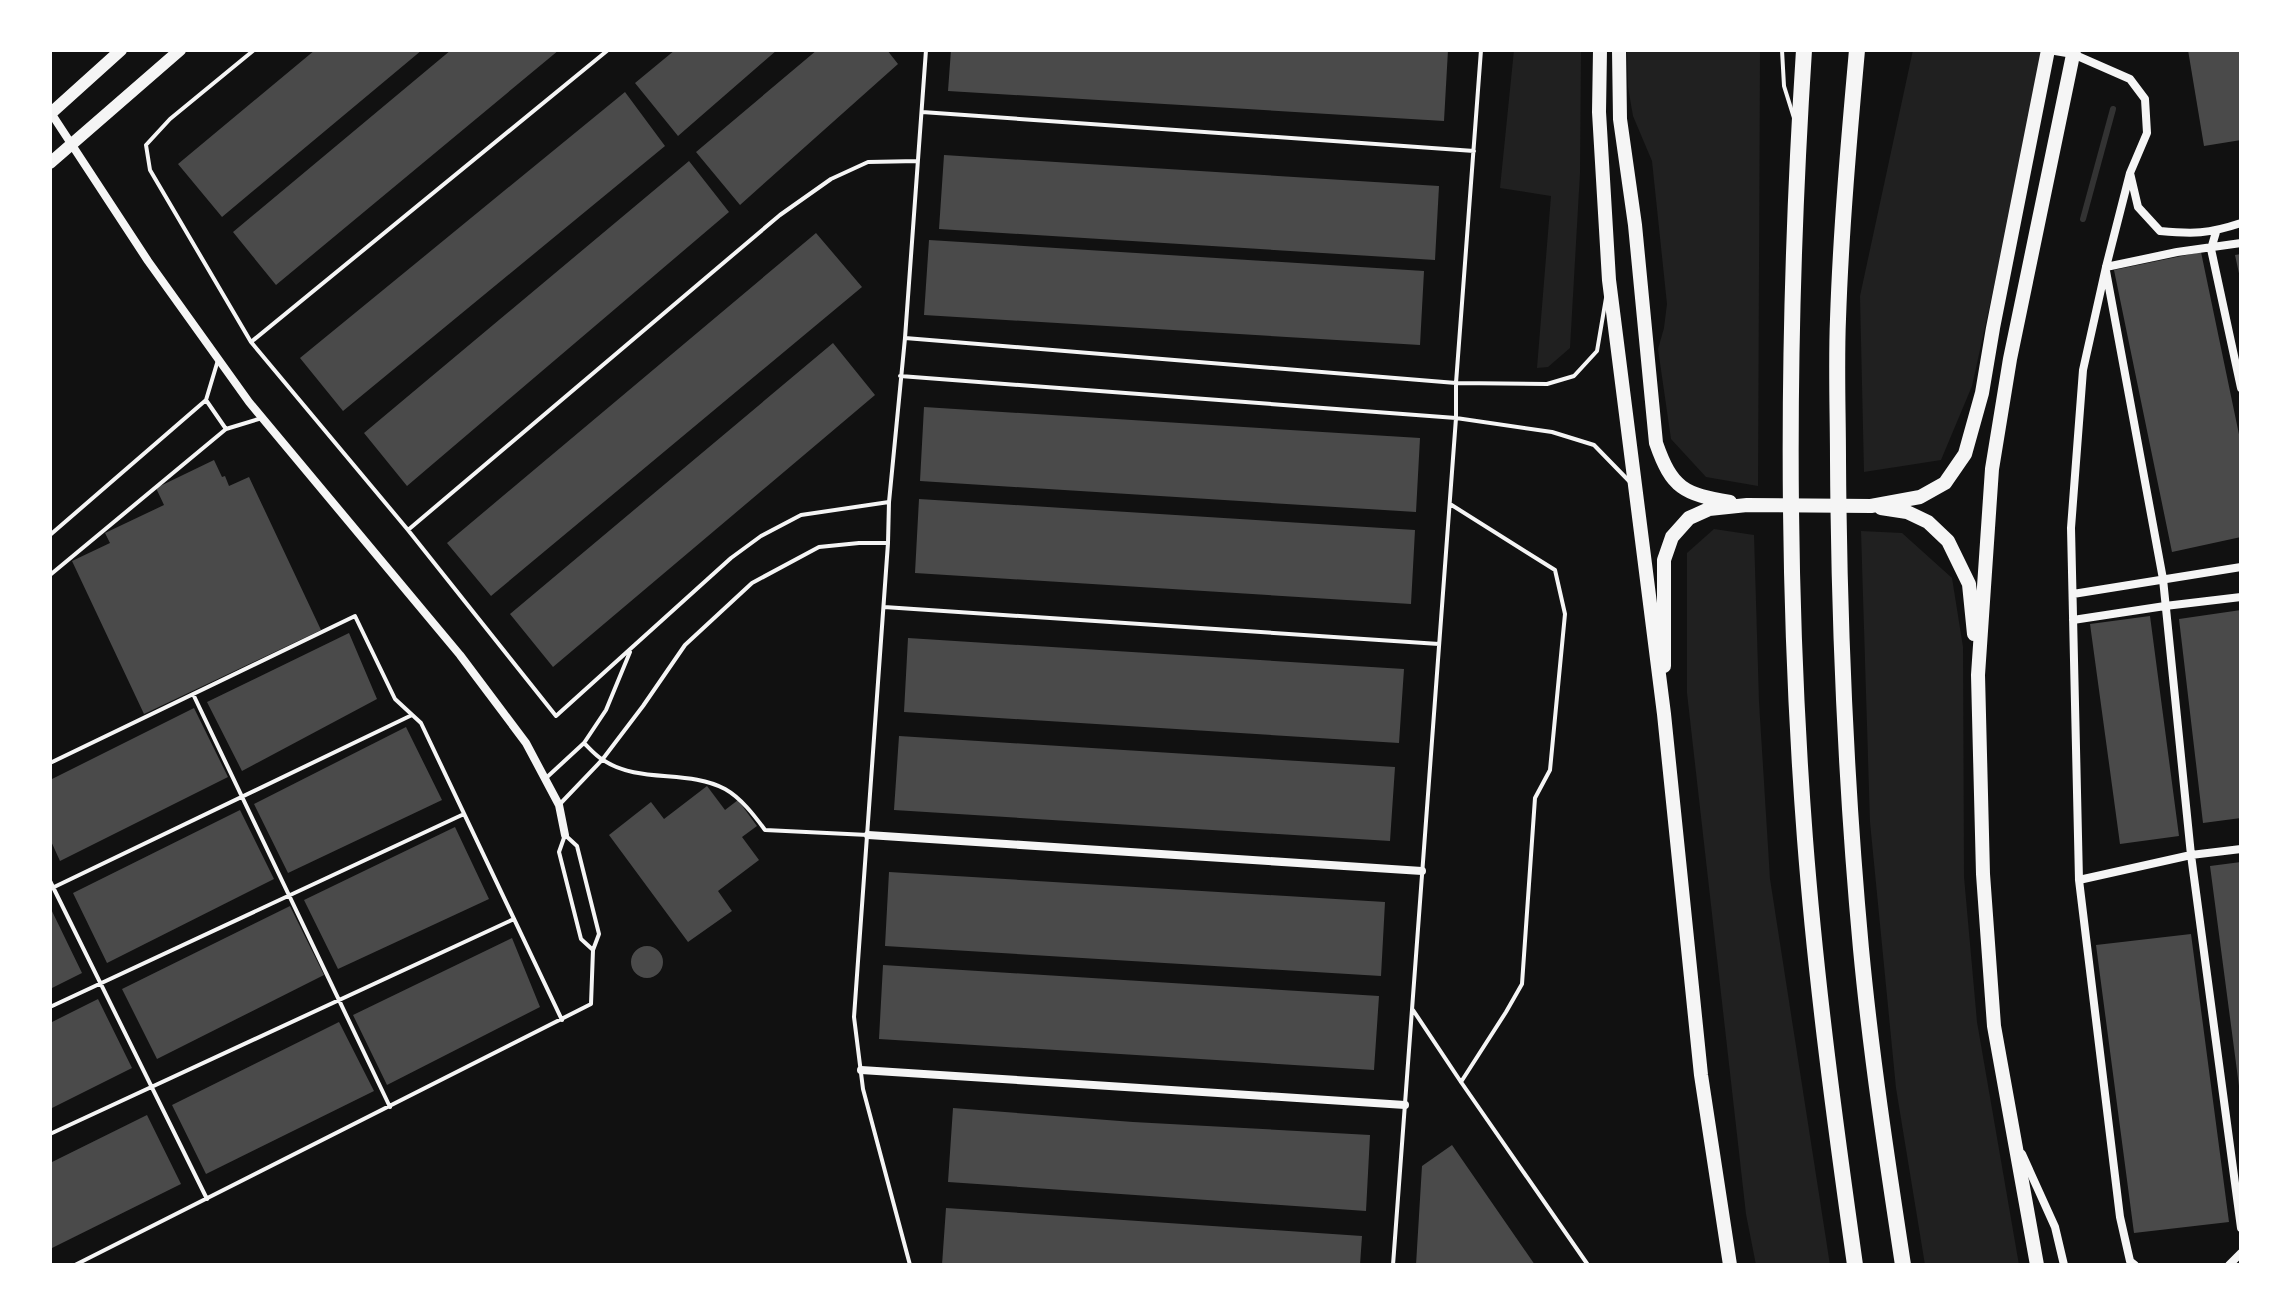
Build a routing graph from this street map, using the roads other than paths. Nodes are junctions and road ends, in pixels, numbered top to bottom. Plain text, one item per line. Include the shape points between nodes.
1 (121, 50) edge
2 (180, 50) edge
3 (254, 50) edge
4 (608, 50) edge
5 (926, 50) edge
6 (1481, 50) edge
7 (1600, 50) edge
8 (1619, 50) edge
9 (1782, 50) edge
10 (1804, 50) edge
11 (1857, 50) edge
12 (2048, 50) edge
13 (2074, 52) edge
14 (922, 112) junction
15 (50, 113) edge
16 (1798, 135) junction
17 (72, 144) junction
18 (1474, 151) junction
19 (918, 161) junction
20 (50, 163) edge
21 (2130, 173) junction
22 (2241, 223) edge
23 (2216, 232) junction
24 (2241, 243) edge
25 (2211, 249) junction
26 (2106, 267) junction
27 (1609, 280) junction
28 (905, 338) junction
29 (251, 342) junction
30 (218, 359) junction
31 (900, 376) junction
32 (1456, 383) junction
33 (2241, 388) edge
34 (206, 400) junction
35 (262, 418) junction
36 (1456, 418) junction
37 (226, 429) junction
38 (1634, 487) junction
39 (889, 502) junction
40 (1450, 504) junction
41 (1747, 505) junction
42 (1871, 506) junction
43 (408, 530) junction
44 (50, 535) edge
45 (888, 543) junction
46 (2241, 567) edge
47 (50, 575) edge
48 (2163, 579) junction
49 (2073, 594) junction
50 (2241, 597) edge
51 (2165, 606) junction
52 (884, 607) junction
53 (2073, 620) junction
54 (1439, 644) junction
55 (631, 650) junction
56 (1978, 675) junction
57 (193, 694) junction
58 (1664, 714) junction
59 (412, 715) junction
60 (584, 743) junction
61 (602, 760) junction
62 (50, 763) edge
63 (545, 779) junction
64 (242, 797) junction
65 (559, 805) junction
66 (464, 814) junction
67 (565, 835) junction
68 (868, 835) junction
69 (2241, 849) edge
70 (2191, 855) junction
71 (1422, 871) junction
72 (2079, 880) junction
73 (50, 881) edge
74 (52, 888) edge
75 (289, 896) junction
76 (514, 919) junction
77 (593, 950) junction
78 (101, 983) junction
79 (339, 1000) junction
80 (50, 1007) edge
81 (1412, 1008) junction
82 (562, 1020) junction
83 (861, 1070) junction
84 (1461, 1082) junction
85 (152, 1087) junction
86 (1405, 1105) junction
87 (390, 1107) junction
88 (50, 1134) edge
89 (2015, 1139) junction
90 (207, 1199) junction
91 (2241, 1228) edge
92 (2241, 1253) edge
93 (75, 1265) edge
94 (910, 1265) edge
95 (1393, 1265) edge
96 (1588, 1265) edge
97 (1730, 1265) edge
98 (1855, 1265) edge
99 (1903, 1265) edge
100 (2037, 1265) edge
101 (2064, 1265) edge
102 (2135, 1265) edge
103 (2229, 1265) edge

1 - 15 main road
2 - 17 main road
3 - 29 lane via 146,145 150,170
4 - 29 lane
5 - 14 lane
6 - 18 lane
7 - 27 main road
8 - 41 main road via 1620,119 1656,443 1663,464 1685,491
9 - 16 lane via 1784,86
10 - 16 highway
11 - 99 highway via 1837,323 1839,559 1861,949
12 - 13 street
12 - 42 main road via 1982,393 1965,454 1945,483 1920,497
13 - 21 street via 2130,79 2145,99 2147,133
13 - 56 main road via 1994,453
14 - 18 lane
14 - 19 lane
15 - 17 street
16 - 98 highway via 1791,556 1800,759 1827,1062
17 - 20 main road
17 - 30 street
18 - 32 lane
19 - 28 lane
19 - 43 lane via 868,162 831,179 793,206
21 - 23 street via 2138,207 2160,231
21 - 26 street
22 - 23 street
23 - 25 street
24 - 25 street
25 - 26 street
25 - 33 street
26 - 48 street
26 - 49 street via 2083,370 2071,528
27 - 32 lane via 1597,351 1574,376 1547,384
27 - 38 main road
28 - 31 lane
28 - 32 lane
29 - 43 lane
30 - 34 lane
30 - 35 street
31 - 36 lane
31 - 39 lane
32 - 36 lane
34 - 37 lane
34 - 44 lane
35 - 37 lane
35 - 63 street via 460,655 526,743
36 - 38 lane via 1552,432 1594,445
36 - 40 lane
37 - 47 lane
38 - 58 main road
39 - 45 lane
39 - 55 lane via 801,515 761,536
40 - 54 lane
40 - 84 lane via 1555,570 1565,614 1550,770 1535,798 1522,984
41 - 42 main road
41 - 58 main road via 1709,509 1689,518 1672,537 1664,560
42 - 56 main road via 1907,512 1948,541 1969,584
43 - 55 lane via 556,716
45 - 52 lane
45 - 61 lane via 819,547 752,583 685,645
46 - 48 street
48 - 49 street
48 - 51 street
49 - 53 street
50 - 51 street
51 - 53 street
51 - 70 street
52 - 54 lane
52 - 68 lane
53 - 72 street
54 - 71 lane
55 - 60 lane via 606,710
56 - 89 main road via 1983,874 1994,1026
57 - 59 lane via 355,616 395,699
57 - 62 lane
57 - 64 lane
58 - 97 main road via 1701,1075
59 - 64 lane
59 - 66 lane via 421,723
60 - 61 lane
60 - 63 lane
61 - 65 lane
61 - 68 lane via 639,773 718,786 739,800 765,830
63 - 65 street
64 - 74 lane
64 - 75 lane
65 - 67 street
66 - 75 lane
66 - 76 lane
67 - 77 lane via 559,852 581,939
67 - 77 lane via 577,846 599,934
68 - 71 street
68 - 83 lane via 854,1017
69 - 70 street
70 - 72 street
70 - 91 street
71 - 81 lane
72 - 102 street via 2120,1217
73 - 74 lane
74 - 78 lane
75 - 78 lane
75 - 79 lane
76 - 79 lane
76 - 82 lane
77 - 82 lane via 591,1004
78 - 80 lane
78 - 85 lane
79 - 85 lane
79 - 87 lane
81 - 84 lane
81 - 86 lane
82 - 87 lane
83 - 86 street
83 - 94 lane
84 - 96 lane
85 - 88 lane
85 - 90 lane
86 - 95 lane
87 - 90 lane
89 - 100 main road
89 - 101 street via 2055,1227
90 - 93 lane
92 - 103 street

